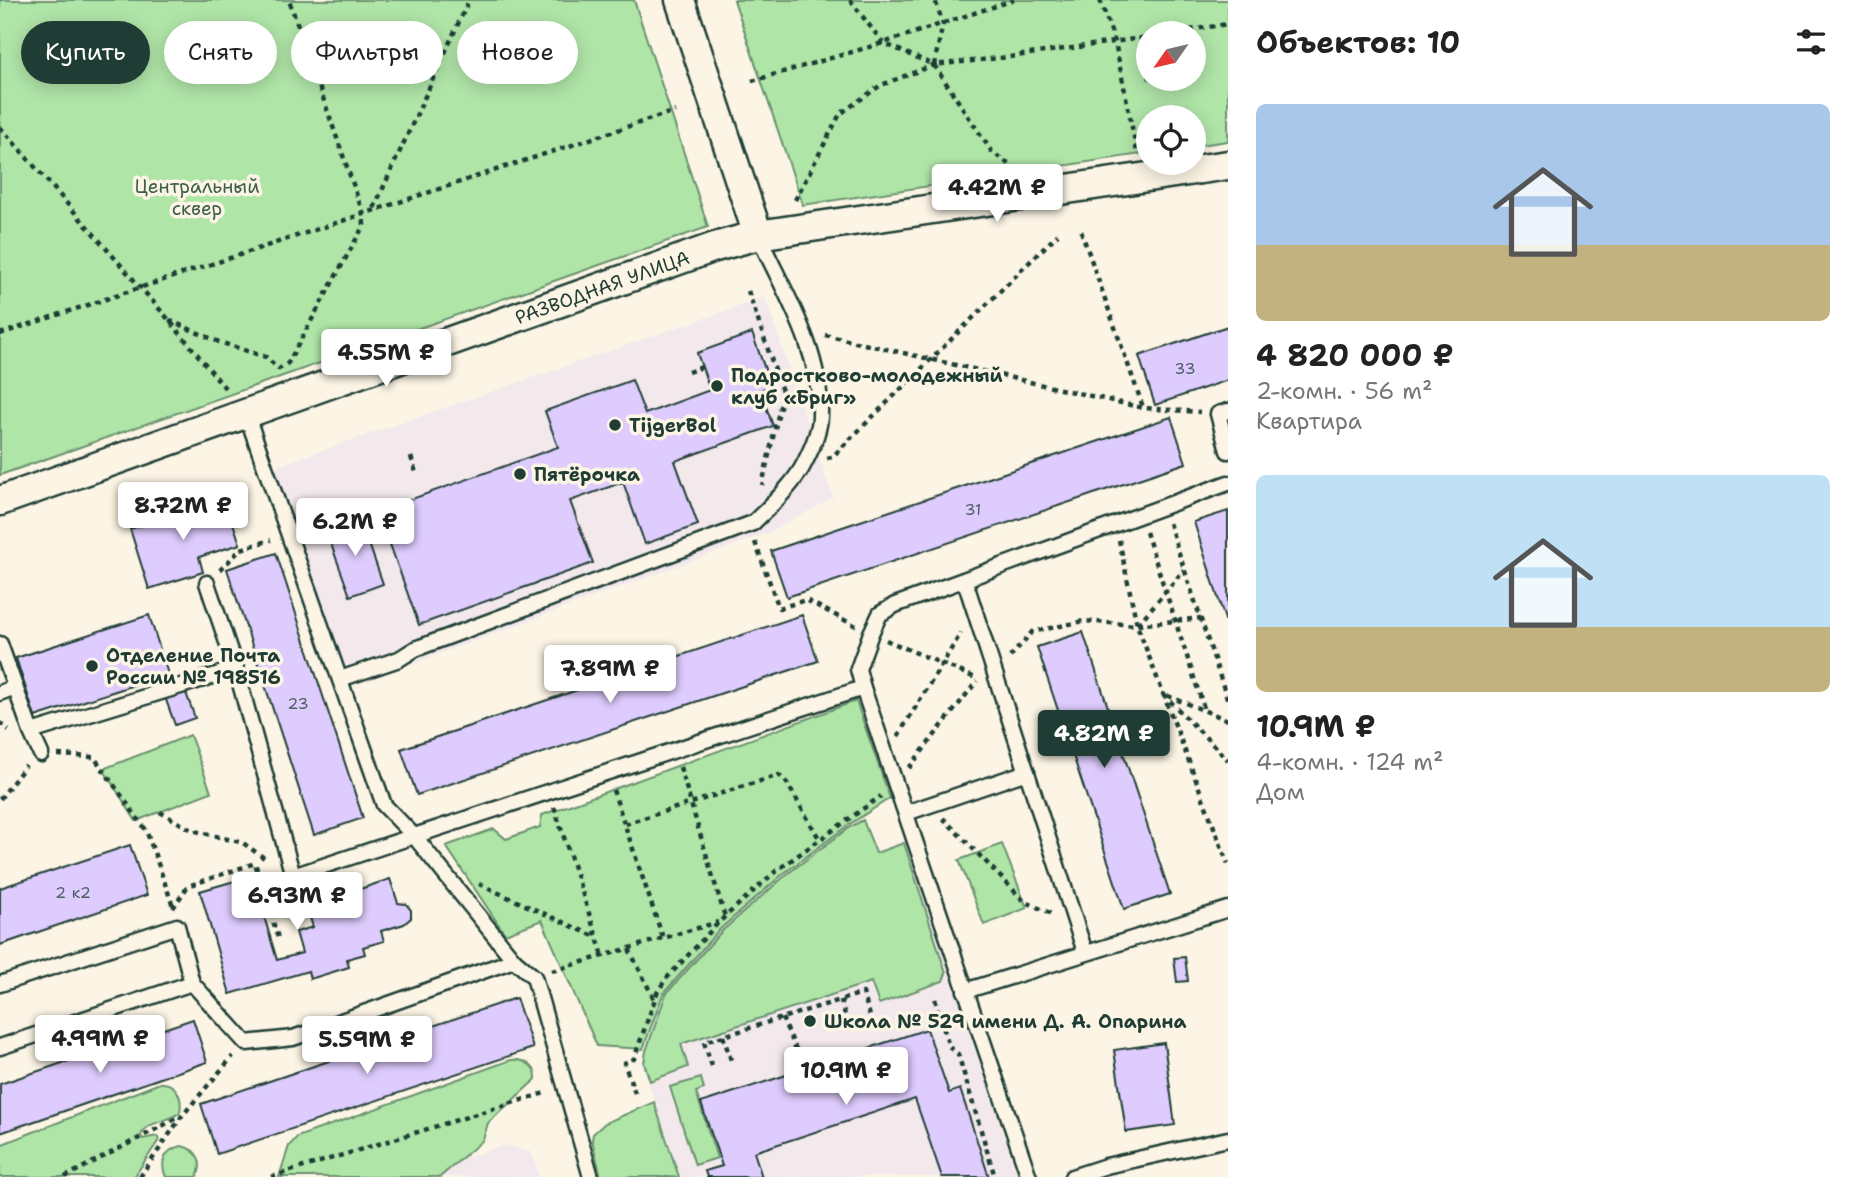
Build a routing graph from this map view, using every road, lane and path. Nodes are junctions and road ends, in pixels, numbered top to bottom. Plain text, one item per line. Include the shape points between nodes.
1 (289, 0) edge
2 (468, 0) edge
3 (680, 0) edge
4 (850, 0) edge
5 (935, 0) edge
6 (1014, 0) edge
7 (1100, 0) edge
8 (943, 24) junction
9 (1228, 24) edge
10 (1206, 27) edge
11 (1136, 39) edge
12 (1115, 42) junction
13 (883, 43) junction
14 (934, 65) junction
15 (752, 81) dead end
16 (675, 111) dead end
17 (0, 127) edge
18 (1136, 145) edge
19 (1228, 165) edge
20 (1021, 172) dead end
21 (795, 200) dead end
22 (373, 209) junction
23 (363, 213) junction
24 (1081, 231) dead end
25 (1058, 234) dead end
26 (758, 235) junction
27 (141, 288) junction
28 (170, 320) junction
29 (804, 330) junction
30 (0, 334) edge
31 (932, 359) junction
32 (702, 367) dead end
33 (688, 372) dead end
34 (225, 388) dead end
35 (1143, 408) junction
36 (1223, 412) edge
37 (246, 413) junction
38 (1228, 451) edge
39 (411, 457) dead end
40 (805, 463) junction
41 (417, 476) dead end
42 (1228, 483) edge
43 (0, 501) edge
44 (1164, 506) junction
45 (1140, 515) junction
46 (1115, 524) junction
47 (289, 535) junction
48 (1185, 569) junction
49 (965, 581) junction
50 (207, 583) joint
51 (1166, 592) junction
52 (1201, 618) junction
53 (1175, 621) junction
54 (1137, 625) junction
55 (964, 629) dead end
56 (871, 633) junction
57 (0, 644) edge
58 (942, 664) junction
59 (236, 669) junction
60 (995, 674) junction
61 (340, 679) junction
62 (978, 679) junction
63 (15, 687) junction
64 (863, 688) junction
65 (0, 693) edge
66 (1163, 694) junction
67 (1228, 701) edge
68 (1205, 711) junction
69 (1228, 720) edge
70 (0, 723) edge
71 (31, 732) junction
72 (896, 739) dead end
73 (675, 750) junction
74 (37, 755) junction
75 (1228, 760) edge
76 (1027, 772) junction
77 (607, 773) junction
78 (896, 784) junction
79 (550, 792) junction
80 (0, 799) edge
81 (691, 803) junction
82 (930, 804) junction
83 (906, 813) junction
84 (625, 824) junction
85 (415, 837) junction
86 (820, 840) junction
87 (1228, 864) edge
88 (438, 865) junction
89 (1024, 901) dead end
90 (173, 906) junction
91 (1228, 909) edge
92 (725, 917) junction
93 (719, 922) junction
94 (177, 926) junction
95 (596, 937) junction
96 (278, 938) dead end
97 (663, 939) junction
98 (629, 949) junction
99 (1086, 952) junction
100 (603, 956) junction
101 (514, 960) junction
102 (534, 977) junction
103 (192, 983) junction
104 (0, 984) edge
105 (965, 991) junction
106 (935, 999) dead end
107 (655, 1000) junction
108 (841, 1000) junction
109 (782, 1018) junction
110 (871, 1019) dead end
111 (848, 1026) dead end
112 (723, 1036) junction
113 (246, 1043) junction
114 (0, 1047) edge
115 (731, 1060) dead end
116 (712, 1066) dead end
117 (805, 1069) dead end
118 (566, 1087) junction
119 (635, 1093) dead end
120 (182, 1116) junction
121 (1228, 1139) edge
122 (1107, 1171) edge
123 (65, 1177) edge
124 (140, 1177) edge
125 (271, 1177) edge
126 (591, 1177) edge
127 (995, 1177) edge
128 (1029, 1177) edge
129 (1072, 1177) edge

1 - 23 path
2 - 22 path
3 - 26 street
4 - 13 path
5 - 8 path
6 - 8 path
7 - 12 path
8 - 13 path
8 - 14 path
9 - 10 path
11 - 12 path
12 - 14 path
12 - 18 path
13 - 14 path
13 - 15 path
14 - 20 path via 992,152
14 - 21 path via 881,85 840,114
16 - 22 path
17 - 27 path
19 - 26 street, РАЗВОДНАЯ УЛИЦА
22 - 23 path
23 - 27 path
23 - 28 path via 364,225 288,363 279,369 266,356
24 - 35 path
25 - 31 path
26 - 29 lane
26 - 37 street, РАЗВОДНАЯ УЛИЦА
27 - 28 path
27 - 30 path
28 - 34 path
29 - 31 path
29 - 40 lane via 820,419
31 - 35 path
31 - 40 path via 832,457
32 - 33 path
35 - 36 path
36 - 38 lane
37 - 43 street, РАЗВОДНАЯ УЛИЦА
37 - 47 lane
39 - 41 path
40 - 61 lane via 753,523
42 - 44 lane
44 - 45 lane
44 - 48 path
45 - 46 lane
45 - 51 path
46 - 49 lane
46 - 54 path
47 - 50 path via 241,549
47 - 61 lane
48 - 51 path
48 - 52 path
49 - 56 lane via 895,605 880,614
49 - 60 lane
50 - 59 lane
51 - 53 path
51 - 54 path
52 - 53 path
52 - 67 path
53 - 54 path
53 - 68 path
54 - 60 path via 1084,621 1032,632
54 - 66 path
55 - 58 path
56 - 58 path
56 - 64 lane via 858,668
57 - 63 lane
58 - 62 path
58 - 72 path
59 - 71 lane
59 - 85 lane via 293,876
60 - 62 path
60 - 76 lane
61 - 85 lane via 384,805
62 - 78 path
63 - 65 lane
63 - 71 lane
64 - 73 lane
64 - 78 lane
66 - 68 path
66 - 75 path
66 - 87 path
68 - 69 path
70 - 74 path
71 - 74 lane
73 - 77 lane
73 - 81 path
74 - 80 path
74 - 90 path via 94,757 146,830
76 - 82 lane
76 - 99 lane
77 - 79 lane
77 - 84 path
78 - 83 lane
78 - 86 path
79 - 85 lane
79 - 95 path
81 - 84 path
81 - 86 path via 779,775
81 - 92 path
82 - 83 lane
82 - 89 path
83 - 105 lane
84 - 97 path
85 - 88 lane
86 - 92 path via 776,871
88 - 95 path
88 - 101 lane
90 - 94 path
90 - 96 path via 188,886 255,863
91 - 99 lane
92 - 93 path
93 - 97 path
93 - 107 path via 664,980
94 - 103 lane
94 - 104 lane
95 - 100 path
97 - 98 path
98 - 100 path
98 - 107 path
99 - 105 lane
100 - 102 path
101 - 102 lane
101 - 113 lane via 293,1038
102 - 118 lane
103 - 113 lane
103 - 114 lane
105 - 128 lane
106 - 127 path via 949,1047 958,1054
107 - 119 path via 634,1059 624,1063
108 - 109 path
108 - 110 path via 863,993
108 - 111 path
109 - 112 path
109 - 117 path
112 - 115 path
112 - 116 path via 704,1042
113 - 120 path
118 - 125 path
118 - 126 lane
120 - 123 path
120 - 124 path
121 - 122 lane
122 - 129 lane

